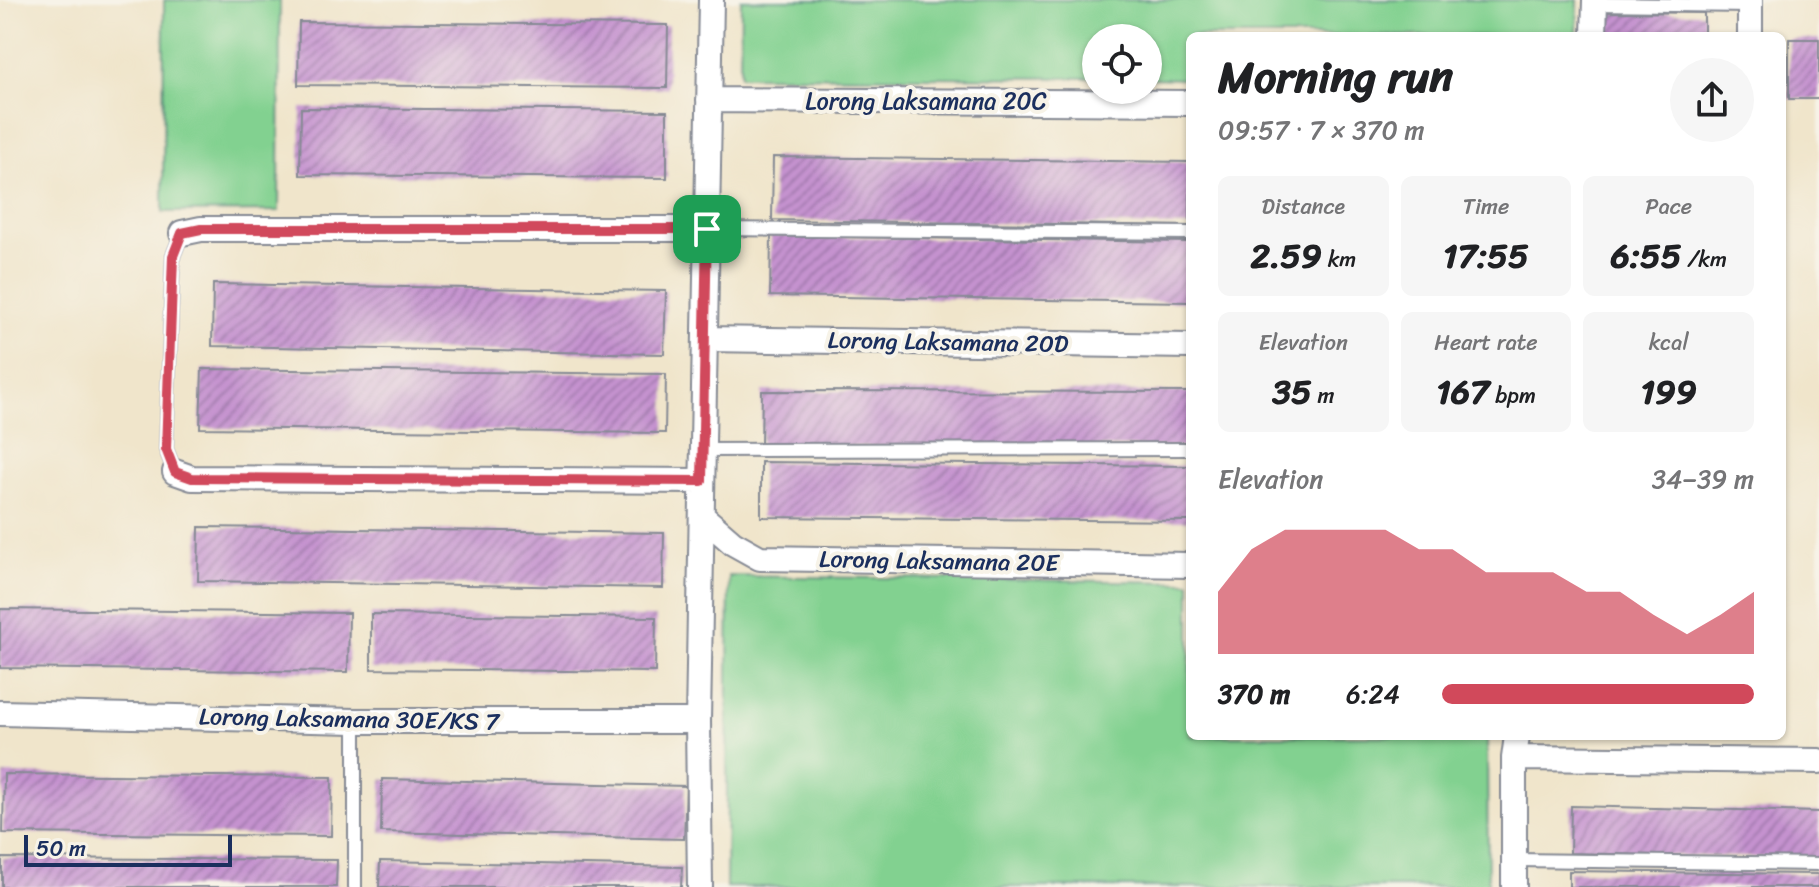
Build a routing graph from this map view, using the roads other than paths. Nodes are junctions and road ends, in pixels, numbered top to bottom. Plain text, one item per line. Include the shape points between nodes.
1 (711, 0) edge
2 (1595, 2) edge
3 (1750, 3) edge
4 (1594, 32) edge
5 (1750, 32) edge
6 (709, 100) junction
7 (1186, 103) edge
8 (707, 229) junction
9 (182, 233) joint
10 (1186, 233) edge
11 (705, 339) junction
12 (1186, 346) edge
13 (1186, 449) edge
14 (703, 450) junction
15 (175, 472) joint
16 (702, 481) junction
17 (702, 516) junction
18 (1186, 565) edge
19 (0, 713) edge
20 (355, 721) junction
21 (698, 721) junction
22 (1516, 747) edge
23 (1819, 761) edge
24 (1514, 860) junction
25 (1819, 864) edge
26 (355, 887) edge
27 (700, 887) edge
28 (1514, 887) edge

1 - 6 street
2 - 3 lane
2 - 4 street
3 - 5 street
6 - 7 street, Lorong Laksamana 20C
6 - 8 street
8 - 9 street
8 - 10 lane
8 - 11 street
9 - 15 lane via 173,256 166,449
11 - 12 street, Lorong Laksamana 20D
11 - 14 street
13 - 14 lane
14 - 16 street
15 - 16 street via 192,478
16 - 17 street
17 - 18 street, Lorong Laksamana 20E via 760,558
17 - 21 street
19 - 20 street, Lorong Laksamana 30E/KS 7
20 - 21 street, Lorong Laksamana 30E/KS 7
20 - 26 lane
21 - 27 street
22 - 23 street
22 - 24 street
24 - 25 lane
24 - 28 street

